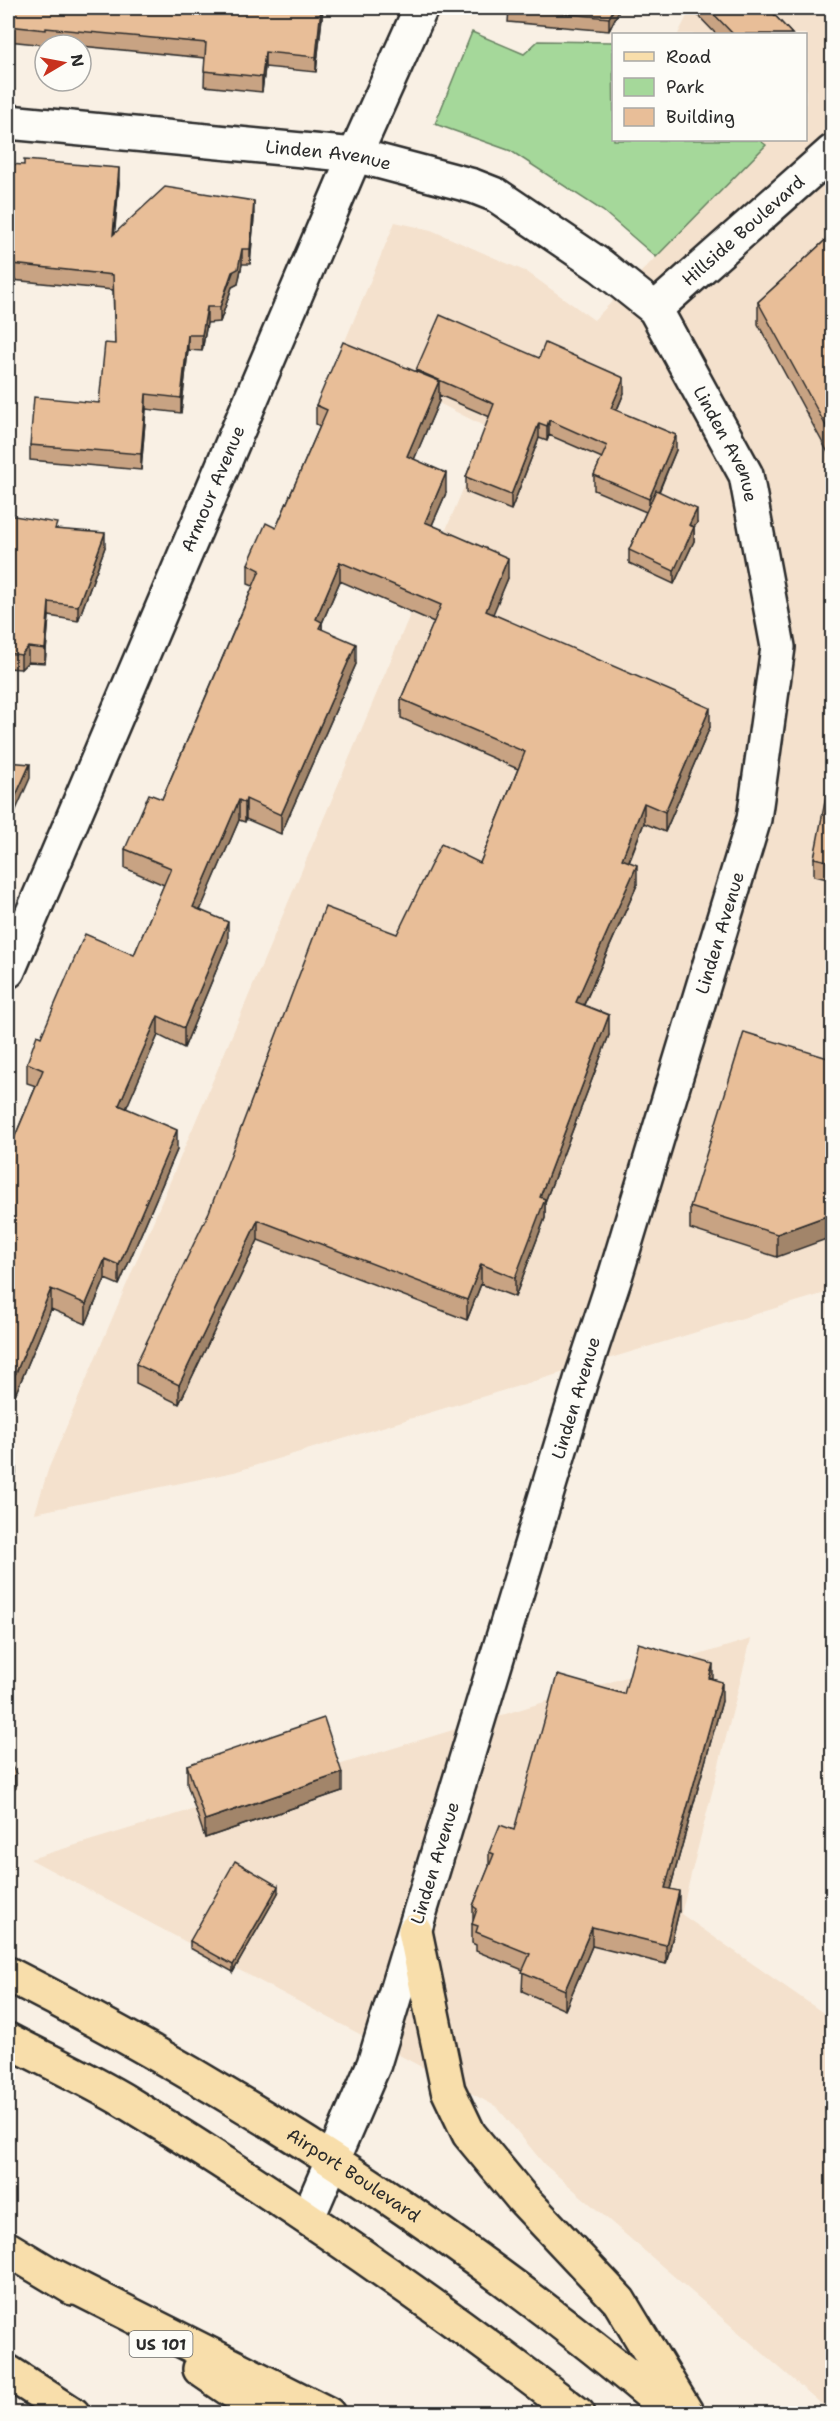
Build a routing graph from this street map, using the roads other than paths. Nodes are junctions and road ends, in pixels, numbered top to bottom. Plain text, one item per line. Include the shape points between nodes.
1 (421, 8) edge
2 (8, 122) edge
3 (832, 152) edge
4 (355, 154) junction
5 (655, 309) junction
6 (8, 971) edge
7 (415, 1931) junction
8 (8, 1974) edge
9 (8, 2040) edge
10 (333, 2160) junction
11 (308, 2217) junction
12 (8, 2249) edge
13 (54, 2276) junction
14 (8, 2372) edge
15 (73, 2414) edge
16 (266, 2414) edge
17 (328, 2414) edge
18 (578, 2414) edge
19 (674, 2414) edge
20 (687, 2414) edge

1 - 4 main road, Armour Avenue
2 - 4 main road, Linden Avenue
3 - 5 main road, Hillside Boulevard
4 - 5 main road, Linden Avenue via 496,195 601,266
4 - 6 main road, Armour Avenue
5 - 7 main road, Linden Avenue via 746,475 778,647 754,819
7 - 10 main road, Linden Avenue via 374,2064
7 - 20 main road via 448,2090 470,2134 522,2198 619,2301
8 - 10 main road, Airport Boulevard via 103,2023
9 - 11 main road via 127,2102
10 - 11 main road, Linden Avenue
10 - 19 main road, Airport Boulevard via 444,2235
11 - 18 main road
12 - 13 main road, US 101
13 - 16 main road, US 101
13 - 17 main road
14 - 15 main road

